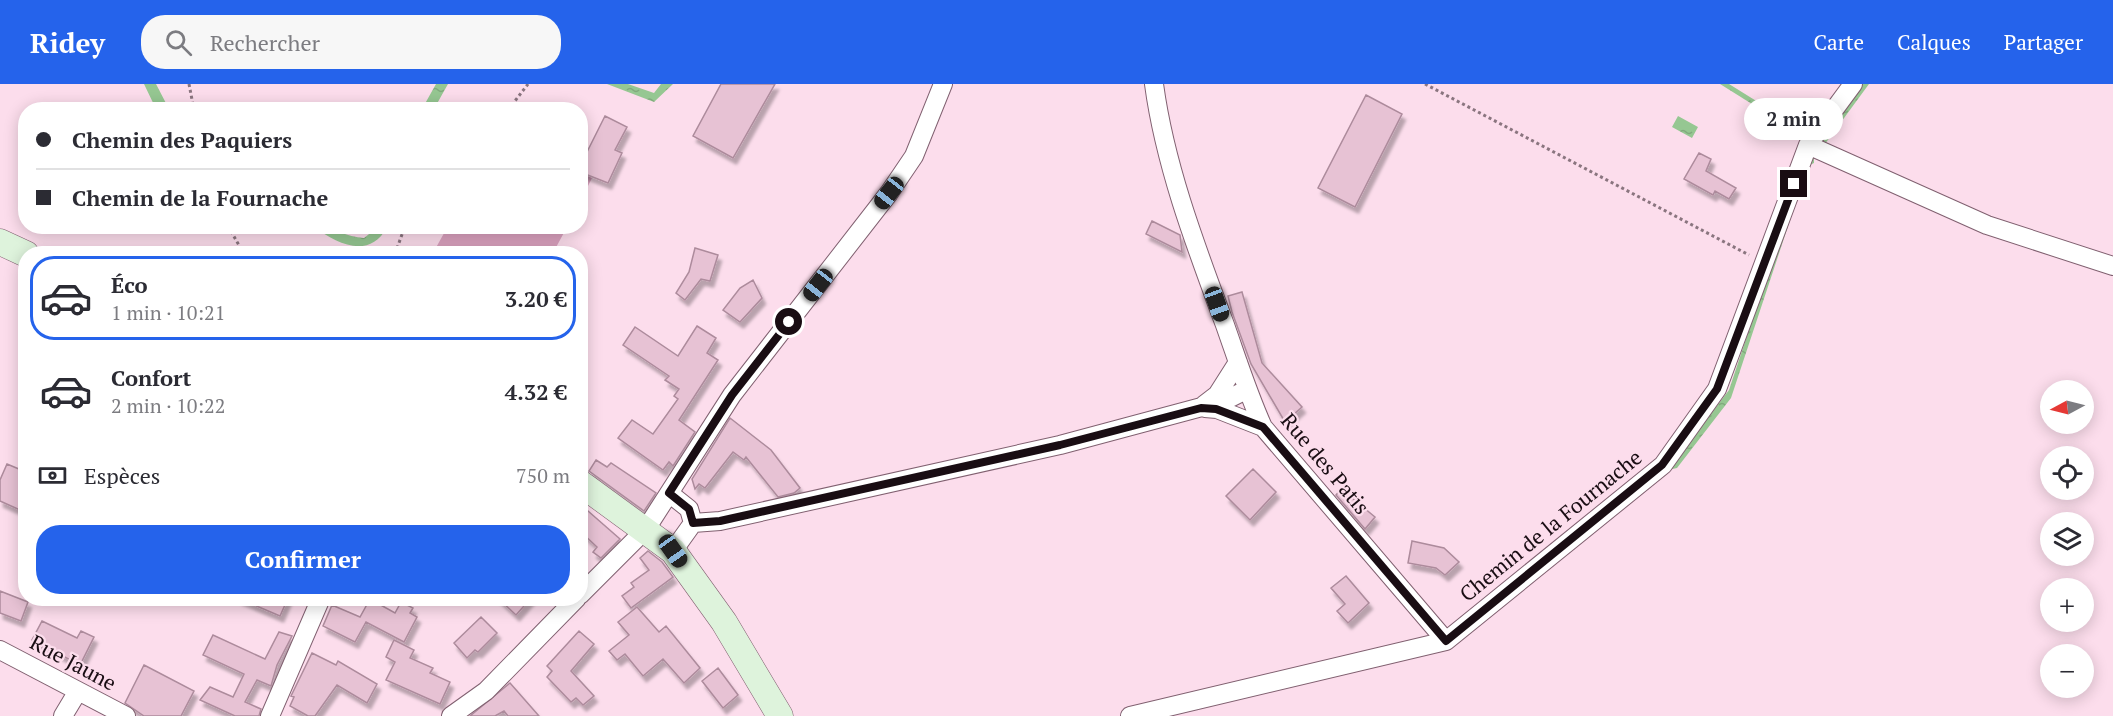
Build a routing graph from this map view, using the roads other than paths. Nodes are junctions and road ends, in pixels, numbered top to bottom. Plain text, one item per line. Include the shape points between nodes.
1 (943, 84) edge
2 (1154, 84) edge
3 (1853, 84) edge
4 (1808, 145) junction
5 (0, 242) edge
6 (18, 250) edge
7 (2113, 266) edge
8 (1238, 362) junction
9 (1246, 390) junction
10 (1201, 408) junction
11 (1263, 427) junction
12 (588, 489) edge
13 (669, 493) junction
14 (693, 523) junction
15 (646, 529) junction
16 (673, 551) junction
17 (588, 587) edge
18 (318, 606) edge
19 (569, 606) edge
20 (1446, 641) junction
21 (0, 650) edge
22 (78, 691) junction
23 (63, 716) edge
24 (126, 716) edge
25 (270, 716) edge
26 (451, 716) edge
27 (780, 716) edge
28 (1130, 716) edge

1 - 13 street via 914,156 732,395
2 - 8 street, Rue des Patis via 1195,245
3 - 4 street, Chemin de la Fournache
4 - 7 street via 1987,225
4 - 20 street, Chemin de la Fournache via 1717,389 1662,465
5 - 6 street
8 - 9 street, Rue des Patis
8 - 10 street via 1217,395
9 - 10 street
9 - 11 street, Rue des Patis
10 - 11 street via 1216,409
10 - 14 street via 1049,448 720,521
11 - 20 street, Rue des Patis
12 - 15 street
13 - 14 street via 689,509
13 - 15 street
14 - 16 street
15 - 16 street
15 - 17 street
16 - 27 street via 724,622
18 - 25 street
19 - 26 street via 486,691
20 - 28 street, Chemin de la Fournache
21 - 22 street, Rue Jaune
22 - 23 street
22 - 24 street, Rue Jaune

